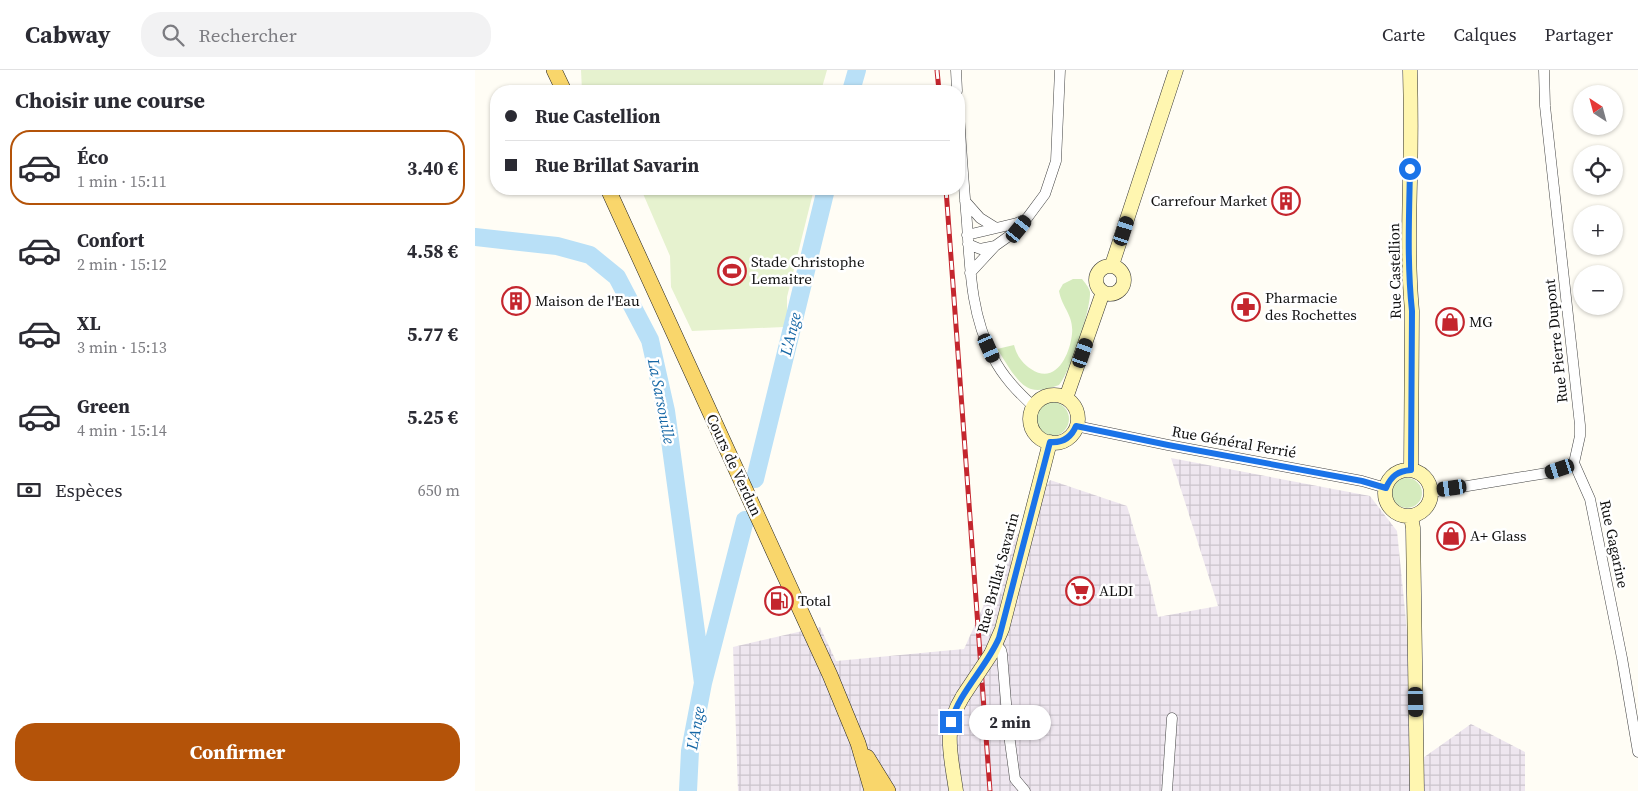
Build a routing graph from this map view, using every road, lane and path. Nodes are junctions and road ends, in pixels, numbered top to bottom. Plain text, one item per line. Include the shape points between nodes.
1 (554, 70) edge
2 (956, 70) edge
3 (1061, 70) edge
4 (1176, 70) edge
5 (1410, 70) edge
6 (1544, 70) edge
7 (561, 85) edge
8 (957, 85) edge
9 (611, 195) edge
10 (965, 195) edge
11 (965, 201) junction
12 (1029, 218) junction
13 (996, 228) junction
14 (968, 240) junction
15 (995, 246) junction
16 (1113, 265) junction
17 (970, 273) junction
18 (1103, 292) junction
19 (1066, 398) junction
20 (1033, 407) junction
21 (1076, 426) junction
22 (1050, 442) junction
23 (1575, 463) junction
24 (1411, 470) junction
25 (1386, 488) junction
26 (1431, 492) junction
27 (1411, 516) junction
28 (993, 649) junction
29 (1172, 718) dead end
30 (858, 743) junction
31 (1638, 752) edge
32 (1015, 779) junction
33 (872, 791) edge
34 (888, 791) edge
35 (957, 791) edge
36 (1014, 791) edge
37 (1025, 791) edge
38 (1167, 791) edge
39 (1417, 791) edge

1 - 7 main road
2 - 8 street
3 - 12 street via 1056,161 1045,194
4 - 16 main road
5 - 24 main road, Rue Castellion
6 - 23 street, Rue Pierre Dupont via 1545,106 1581,425
9 - 30 main road, Cours de Verdun
10 - 11 street
11 - 13 street via 980,218
11 - 14 street
12 - 13 street
12 - 15 street
13 - 14 street
14 - 15 street via 980,249
14 - 17 street
15 - 17 street
16 - 18 main road via 1101,268 1096,275 1095,283
16 - 18 main road via 1123,274 1123,284 1115,293
17 - 20 street via 978,319 993,358 1013,387
18 - 19 main road
19 - 20 main road via 1046,396
19 - 21 main road via 1076,410
20 - 22 main road via 1031,426 1038,436
21 - 22 main road via 1064,440
21 - 25 street, Rue Général Ferrié
22 - 28 main road, Rue Brillat Savarin via 1002,629
23 - 26 street via 1547,473
23 - 31 street, Rue Gagarine via 1590,499
24 - 25 main road via 1393,476
24 - 26 main road via 1424,477
25 - 27 main road via 1391,508
26 - 27 main road via 1426,507
27 - 39 main road
28 - 32 street via 1001,650 1002,654
28 - 35 main road, Rue Brillat Savarin, bridge via 953,714 949,734
29 - 38 street
30 - 33 main road, Cours de Verdun
30 - 34 main road, Cours de Verdun
32 - 36 street
32 - 37 street

